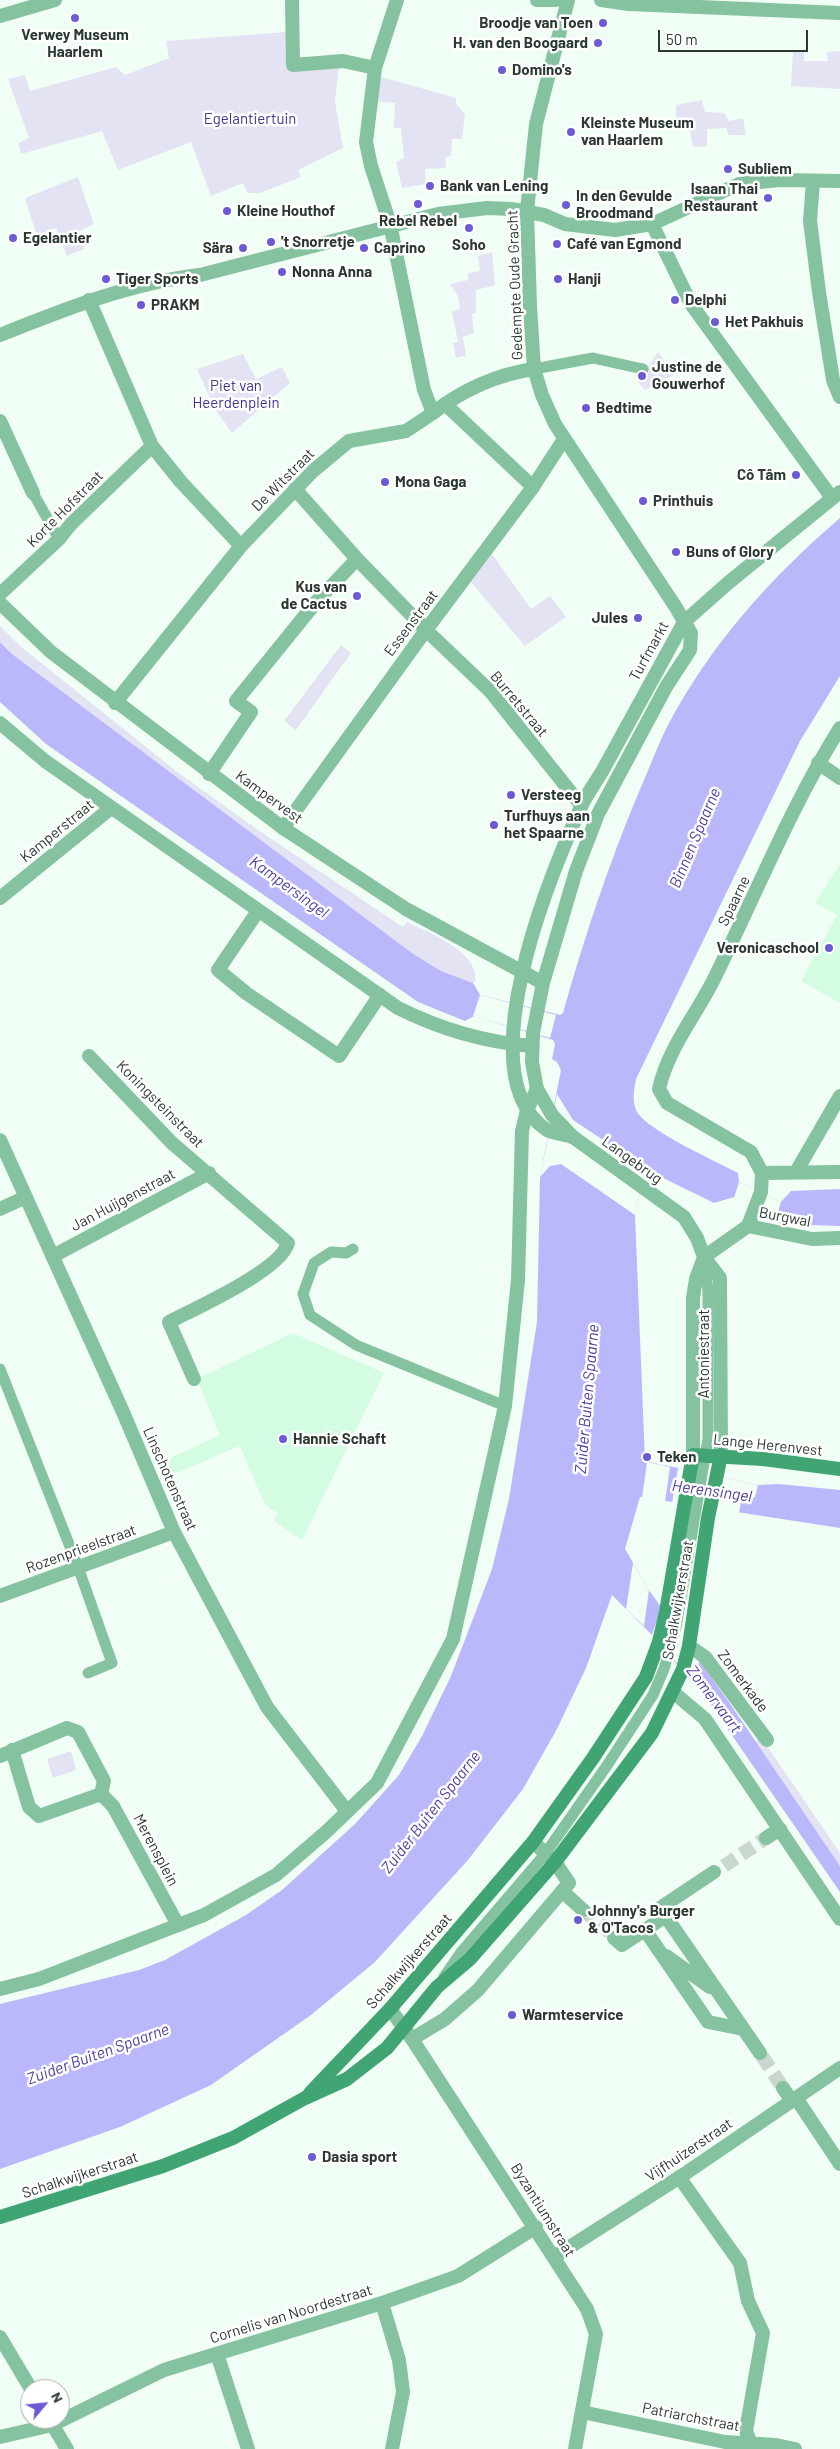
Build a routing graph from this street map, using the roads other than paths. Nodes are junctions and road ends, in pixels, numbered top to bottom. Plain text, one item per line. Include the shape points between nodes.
1 (52, 0) edge
2 (292, 0) edge
3 (397, 0) edge
4 (537, 0) edge
5 (556, 0) edge
6 (568, 0) edge
7 (601, 0) edge
8 (840, 13) edge
9 (0, 16) edge
10 (375, 68) junction
11 (812, 181) junction
12 (840, 181) edge
13 (527, 211) junction
14 (390, 224) junction
15 (652, 224) junction
16 (89, 300) junction
17 (0, 335) edge
18 (534, 368) junction
19 (643, 369) dead end
20 (840, 398) edge
21 (445, 404) junction
22 (433, 413) junction
23 (0, 421) edge
24 (564, 439) junction
25 (152, 446) junction
26 (533, 487) junction
27 (295, 489) junction
28 (33, 493) joint
29 (836, 495) edge
30 (60, 539) junction
31 (241, 546) junction
32 (357, 559) junction
33 (0, 594) edge
34 (0, 603) edge
35 (684, 622) junction
36 (426, 630) junction
37 (115, 703) junction
38 (0, 723) edge
39 (840, 728) edge
40 (818, 763) junction
41 (209, 774) junction
42 (840, 778) edge
43 (581, 805) junction
44 (111, 808) junction
45 (283, 828) junction
46 (0, 898) edge
47 (258, 911) junction
48 (524, 973) junction
49 (544, 983) junction
50 (380, 996) junction
51 (532, 1040) junction
52 (511, 1044) junction
53 (89, 1056) dead end
54 (537, 1089) junction
55 (840, 1096) edge
56 (527, 1110) junction
57 (552, 1115) joint
58 (549, 1131) joint
59 (573, 1137) junction
60 (0, 1140) edge
61 (796, 1172) junction
62 (840, 1172) edge
63 (209, 1173) junction
64 (762, 1173) junction
65 (26, 1197) junction
66 (673, 1208) joint
67 (0, 1209) edge
68 (748, 1226) junction
69 (840, 1238) edge
70 (353, 1250) dead end
71 (53, 1256) junction
72 (704, 1257) junction
73 (0, 1369) edge
74 (194, 1379) dead end
75 (505, 1406) junction
76 (699, 1455) junction
77 (721, 1456) junction
78 (840, 1470) edge
79 (697, 1507) junction
80 (174, 1532) junction
81 (78, 1567) junction
82 (0, 1596) edge
83 (690, 1646) junction
84 (88, 1673) dead end
85 (673, 1692) junction
86 (768, 1740) dead end
87 (6, 1753) edge
88 (101, 1794) junction
89 (346, 1810) junction
90 (780, 1828) junction
91 (766, 1838) tunnel mouth
92 (533, 1842) junction
93 (550, 1858) junction
94 (720, 1868) tunnel mouth
95 (562, 1891) junction
96 (583, 1910) tunnel mouth
97 (666, 1916) junction
98 (840, 1919) edge
99 (178, 1925) junction
100 (645, 1930) junction
101 (614, 1938) tunnel mouth
102 (660, 1952) junction
103 (0, 1989) edge
104 (717, 1992) junction
105 (390, 2009) junction
106 (743, 2029) junction
107 (409, 2033) junction
108 (761, 2055) tunnel mouth
109 (840, 2068) edge
110 (783, 2088) tunnel mouth
111 (305, 2098) junction
112 (794, 2099) junction
113 (840, 2164) edge
114 (679, 2177) junction
115 (0, 2217) edge
116 (536, 2227) junction
117 (554, 2257) junction
118 (382, 2303) junction
119 (0, 2338) edge
120 (217, 2354) junction
121 (25, 2379) edge
122 (582, 2412) junction
123 (70, 2413) edge
124 (27, 2429) edge
125 (55, 2429) edge
126 (0, 2437) edge
127 (750, 2447) edge
128 (67, 2449) edge
129 (248, 2449) edge
130 (392, 2449) edge
131 (574, 2449) edge
132 (795, 2449) edge

1 - 9 street
2 - 10 street via 292,65 343,62
3 - 10 street
4 - 5 street
6 - 13 street, Gedempte Oude Gracht via 536,124
7 - 8 street
10 - 14 street via 366,142
11 - 12 street
11 - 15 street via 739,184
11 - 20 street via 810,221 819,292 833,380
13 - 14 street via 488,208
13 - 15 street via 566,224 615,230
13 - 18 street, Gedempte Oude Gracht
14 - 16 street via 200,275 163,279
14 - 22 street via 424,390
15 - 29 street via 690,304
16 - 17 street
16 - 25 street
18 - 19 lane via 592,358
18 - 21 street, De Witstraat via 498,377
18 - 24 street, Gedempte Oude Gracht via 542,395
21 - 22 street, De Witstraat
21 - 26 street
22 - 27 street, De Witstraat via 406,431 349,441
23 - 28 street
24 - 26 street, Essenstraat
24 - 35 street, Gedempte Oude Gracht
25 - 30 street, Korte Hofstraat via 71,524
25 - 31 street
26 - 36 street, Essenstraat
27 - 31 street, De Witstraat
27 - 32 street, Burretstraat
28 - 30 lane
29 - 35 street
30 - 33 street, Korte Hofstraat
31 - 37 street, De Witstraat
32 - 36 street, Burretstraat
32 - 41 street via 316,602 236,700 251,712
34 - 37 street, Kampervest via 51,652
35 - 43 street, Turfmarkt
35 - 49 street, Turfmarkt via 691,633 690,650 666,687 598,814 576,871
36 - 43 street, Burretstraat via 490,691
36 - 45 street, Essenstraat
37 - 41 street, Kampervest
38 - 44 street via 45,761
39 - 40 street, Spaarne
40 - 42 street
40 - 64 street, Spaarne via 714,979 686,1027 659,1089 667,1103 751,1152
41 - 45 street, Kampervest
43 - 48 street, Turfmarkt via 538,916
44 - 46 street, Kamperstraat
44 - 47 street
45 - 48 street, Kampervest via 406,909
47 - 50 street
47 - 50 street via 218,970 246,993 339,1056
48 - 49 street, Kampervest
48 - 52 street, Turfmarkt
49 - 51 street, Turfmarkt
50 - 52 street via 434,1024 471,1037
51 - 52 street
51 - 54 street, Turfmarkt
52 - 56 street, Turfmarkt via 516,1082
53 - 63 street, Koningsteinstraat via 172,1143
54 - 56 street
54 - 57 street, Turfmarkt
55 - 61 street
56 - 58 street, Turfmarkt
56 - 75 street via 522,1131 516,1311
57 - 59 street, Langebrug
58 - 59 street, Langebrug
59 - 66 street, Langebrug
60 - 65 street, Linschotenstraat
61 - 62 street
61 - 64 street
63 - 71 street, Jan Huijgenstraat
63 - 74 street, Koningsteinstraat via 288,1243 286,1251 255,1276 169,1322
64 - 68 street via 761,1192
65 - 67 street
65 - 71 street, Linschotenstraat
66 - 72 street, Antoniestraat via 691,1226
68 - 69 street, Burgwal via 812,1240
68 - 72 street, Burgwal
70 - 75 lane via 331,1252 314,1263 303,1294 310,1315 356,1345
71 - 80 street, Linschotenstraat
72 - 76 street, Antoniestraat via 693,1298
72 - 77 street, Antoniestraat via 720,1278
73 - 81 lane
75 - 89 street via 453,1638 377,1784
76 - 77 main road, Lange Herenvest
76 - 79 main road, Schalkwijkerstraat
77 - 78 main road, Lange Herenvest
77 - 79 main road, Schalkwijkerstraat via 716,1476
79 - 83 main road, Schalkwijkerstraat
79 - 92 main road, Schalkwijkerstraat via 646,1677
79 - 93 lane, Schalkwijkerstraat via 669,1654 652,1694
80 - 81 street, Rozenprieelstraat
80 - 89 street, Linschotenstraat via 268,1707
81 - 82 street, Rozenprieelstraat
81 - 84 lane via 112,1663
83 - 85 main road, Schalkwijkerstraat
83 - 86 street, Zomerkade via 705,1657
85 - 90 street via 705,1719
85 - 93 main road, Schalkwijkerstraat via 652,1733
87 - 88 street via 28,1807 39,1816
87 - 88 street via 67,1728 78,1732 104,1781
88 - 99 street, Merensplein via 113,1806
89 - 99 street via 326,1832 276,1875 204,1915
90 - 91 street
90 - 98 street
92 - 93 street
92 - 105 main road, Schalkwijkerstraat
93 - 95 street via 569,1883
93 - 107 main road, Schalkwijkerstraat via 470,1959 437,1987
94 - 97 street via 660,1908
95 - 96 street
95 - 107 street, Schalkwijkerstraat via 478,1990 446,2019
97 - 100 street
97 - 104 street
99 - 103 street via 39,1979
100 - 101 street via 622,1945
100 - 102 street
102 - 104 street
102 - 106 street via 708,2022
104 - 106 street
105 - 107 street, Byzantiumstraat
105 - 111 main road, Schalkwijkerstraat
106 - 108 street
107 - 111 main road, Schalkwijkerstraat via 346,2079
107 - 116 street, Byzantiumstraat
109 - 112 street, Vijfhuizerstraat
110 - 112 street
111 - 115 main road, Schalkwijkerstraat via 234,2138 163,2166
112 - 113 street
112 - 114 street, Vijfhuizerstraat
114 - 117 street, Vijfhuizerstraat
114 - 127 street via 740,2264 748,2301 763,2334 746,2431
116 - 117 street, Byzantiumstraat
116 - 118 street, Cornelis van Noordestraat via 458,2276
117 - 122 street, Byzantiumstraat via 587,2309 596,2334
118 - 120 street, Cornelis van Noordestraat
118 - 130 street via 400,2360 404,2392
119 - 121 street
120 - 123 street, Cornelis van Noordestraat via 164,2370
120 - 129 street
122 - 127 street, Patriarchstraat
122 - 131 street, Byzantiumstraat
124 - 126 street, Cornelis van Noordestraat
125 - 128 street
127 - 132 street, Patriarchstraat via 776,2445

